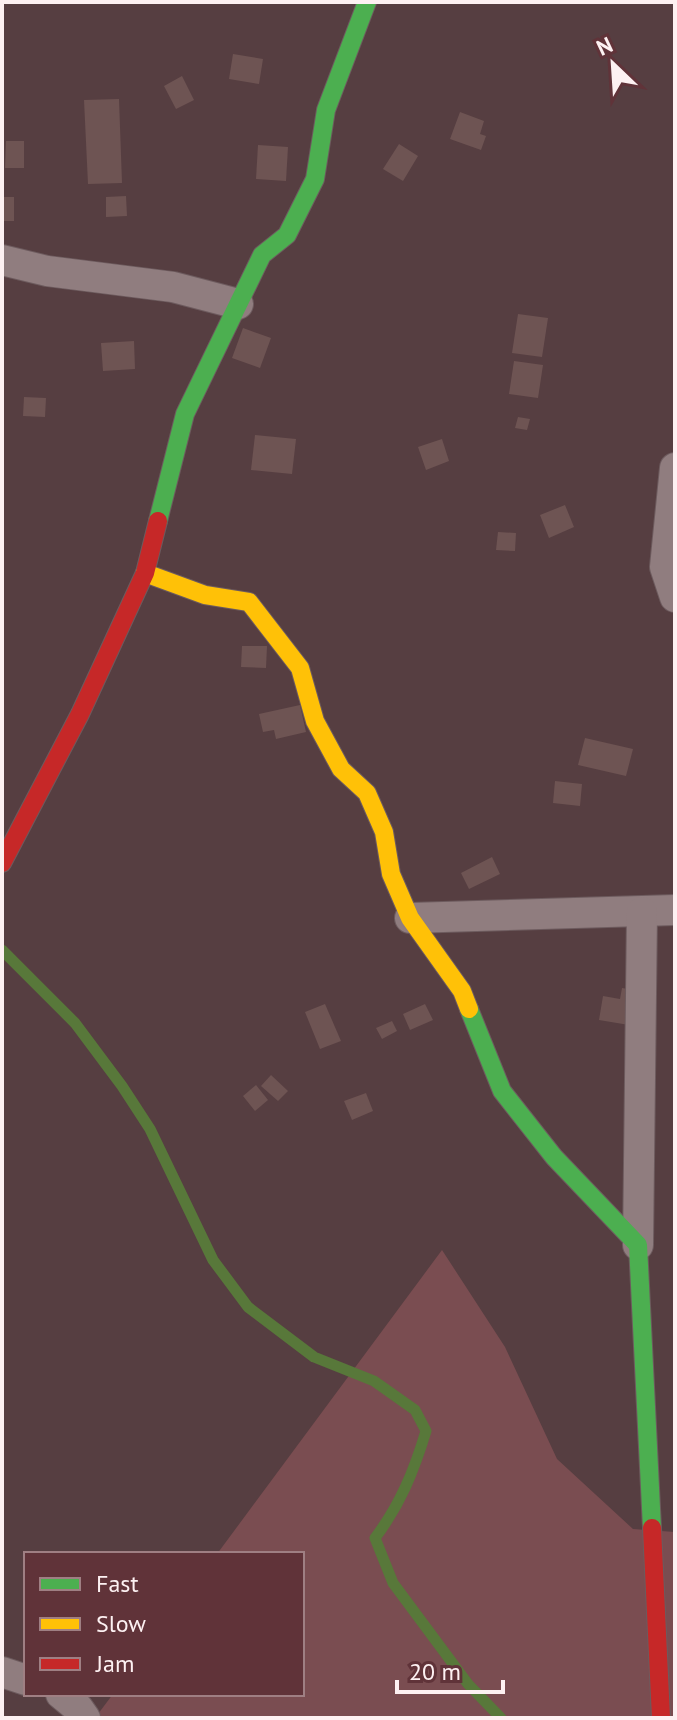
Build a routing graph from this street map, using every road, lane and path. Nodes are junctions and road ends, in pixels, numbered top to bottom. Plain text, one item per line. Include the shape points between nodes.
1 (367, 2) edge
2 (2, 260) edge
3 (238, 304) junction
4 (675, 468) edge
5 (145, 573) junction
6 (675, 597) edge
7 (2, 863) edge
8 (675, 910) edge
9 (642, 912) junction
10 (410, 918) junction
11 (638, 1245) junction
12 (2, 1672) edge
13 (24, 1679) edge
14 (63, 1696) edge
15 (85, 1718) edge
16 (661, 1718) edge

1 - 3 street via 326,110 315,179 287,235 262,255
2 - 3 street via 173,287
3 - 5 street via 185,414
4 - 6 street via 665,567
5 - 7 street via 80,714
5 - 10 street via 205,595 249,602 300,668 315,721 341,769 373,806 391,874
8 - 9 street
9 - 10 street
9 - 11 street
10 - 11 street via 462,991 502,1091 554,1157
11 - 16 street
12 - 13 street
14 - 15 street

